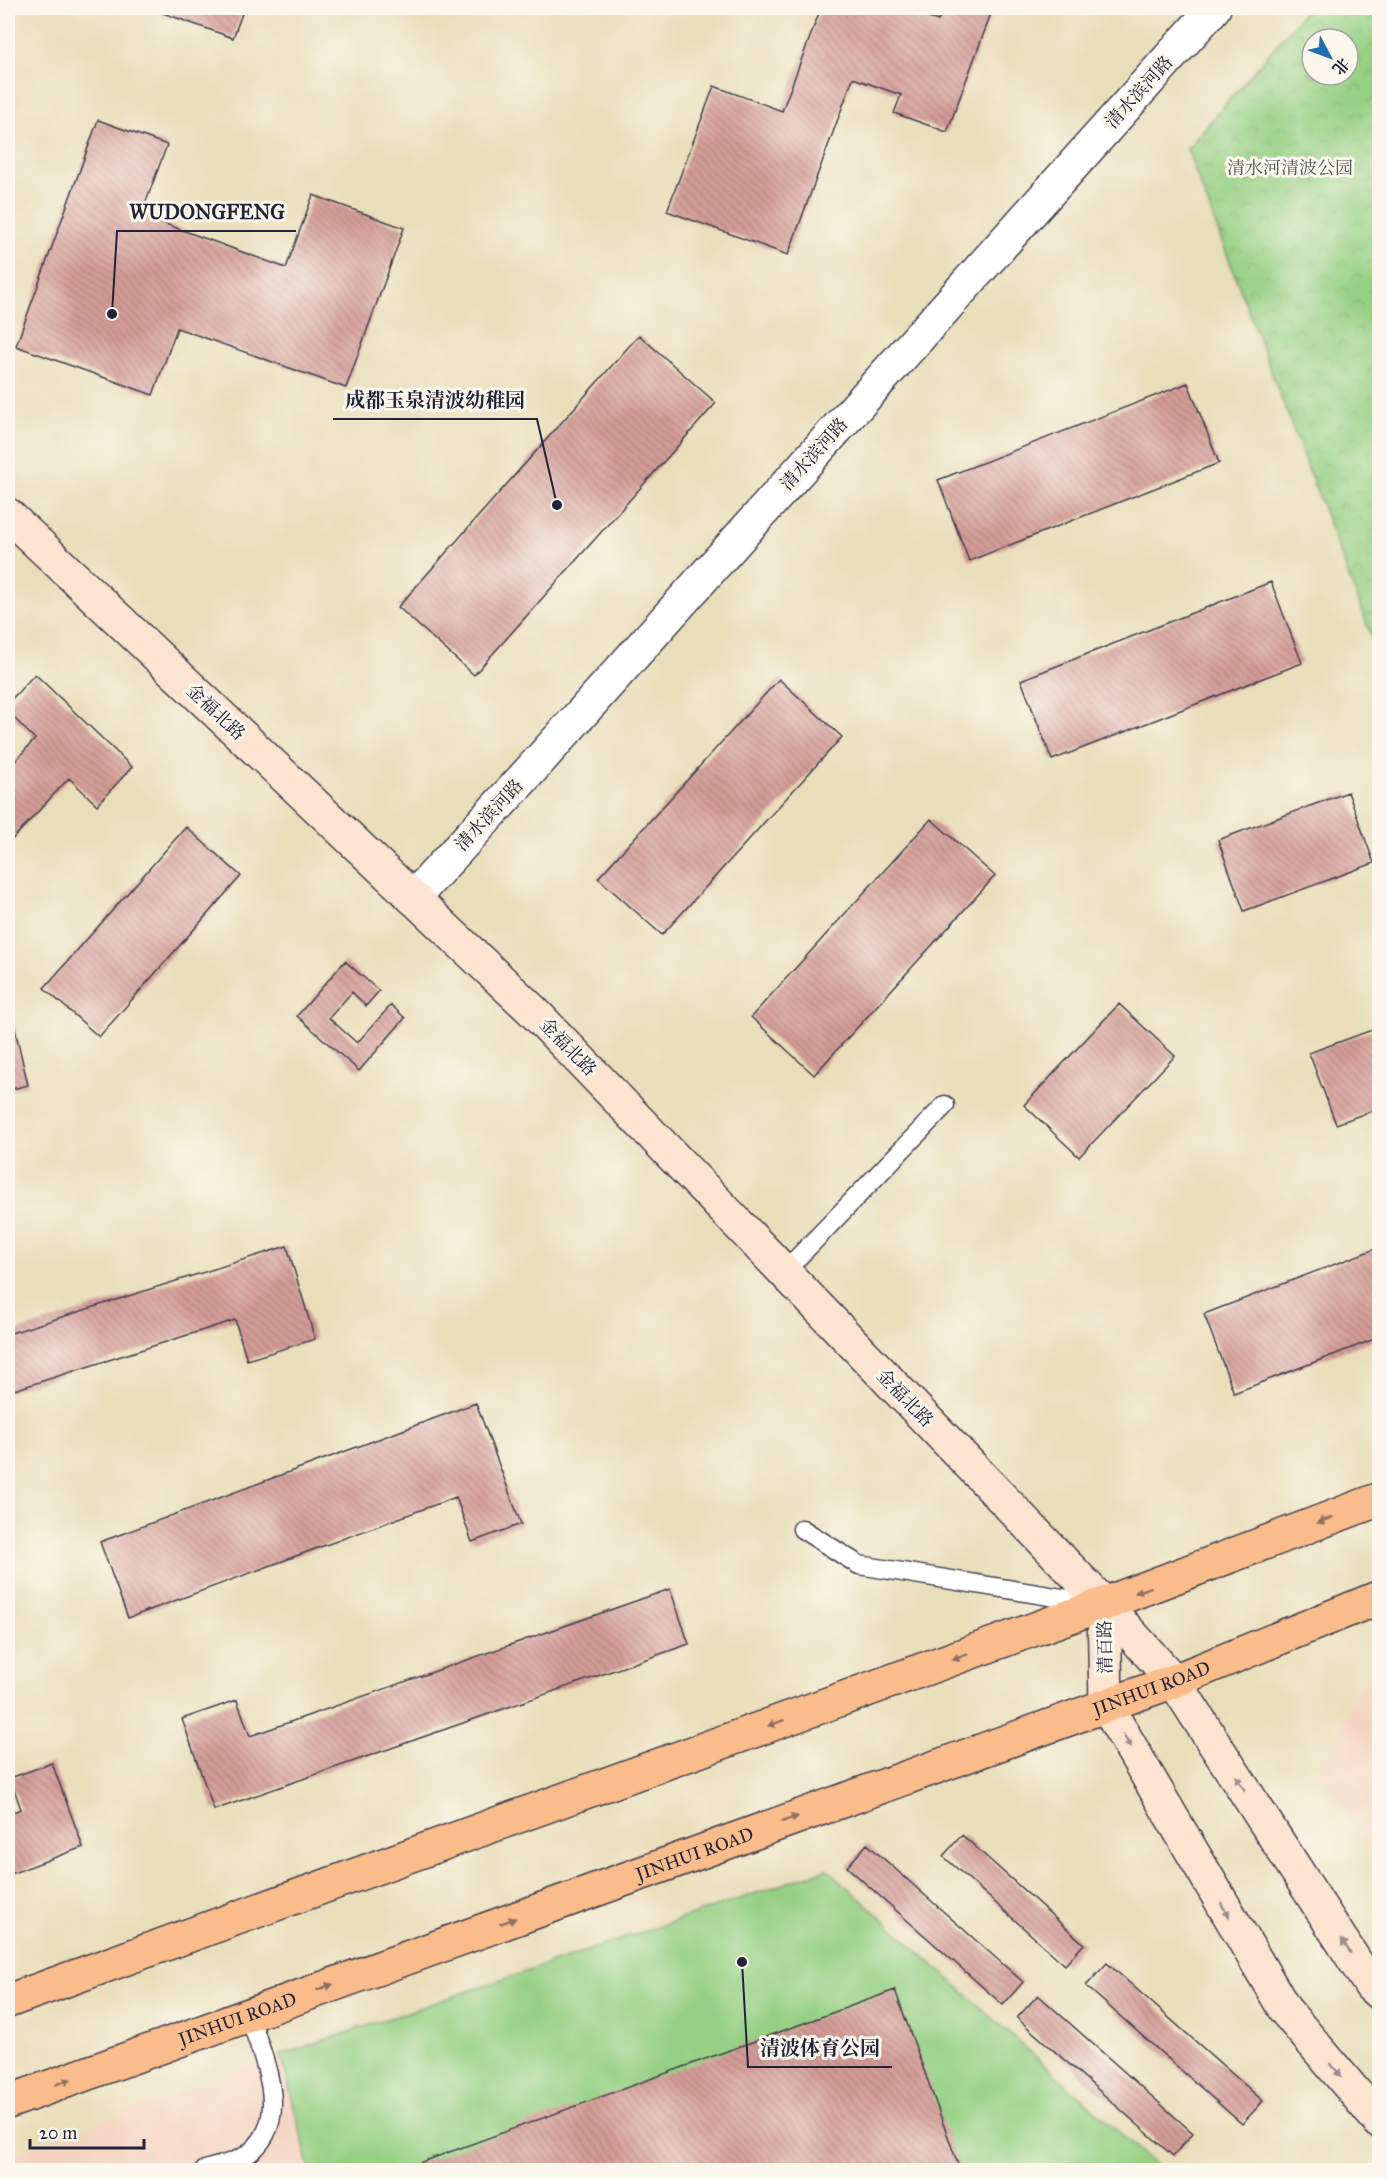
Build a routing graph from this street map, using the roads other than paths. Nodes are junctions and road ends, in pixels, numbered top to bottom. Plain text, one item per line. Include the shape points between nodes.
1 (1214, 8) edge
2 (8, 515) edge
3 (413, 898) junction
4 (945, 1105) dead end
5 (784, 1272) junction
6 (1380, 1499) edge
7 (802, 1529) dead end
8 (1380, 1597) edge
9 (1104, 1605) junction
10 (1174, 1681) junction
11 (1106, 1705) junction
12 (1380, 1994) edge
13 (8, 2001) edge
14 (249, 2015) junction
15 (8, 2102) edge
16 (1380, 2122) edge
17 (247, 2163) edge
18 (205, 2170) edge

1 - 3 street, 清水滨河路
2 - 3 street, 金福北路
3 - 5 street, 金福北路 via 534,1012
4 - 5 lane
5 - 9 street, 金福北路
6 -> 9 main road
7 - 9 lane via 859,1565
8 - 10 main road, JINHUI ROAD
9 - 10 street, 清百路
9 - 11 street, 清百路
9 -> 13 main road
10 - 11 main road, JINHUI ROAD
12 -> 10 street, 清百路 via 1371,1986
14 -> 11 main road, JINHUI ROAD
11 -> 16 street, 清百路 via 1285,2010
15 -> 14 main road, JINHUI ROAD
14 - 17 lane via 273,2089 269,2129
17 - 18 lane

